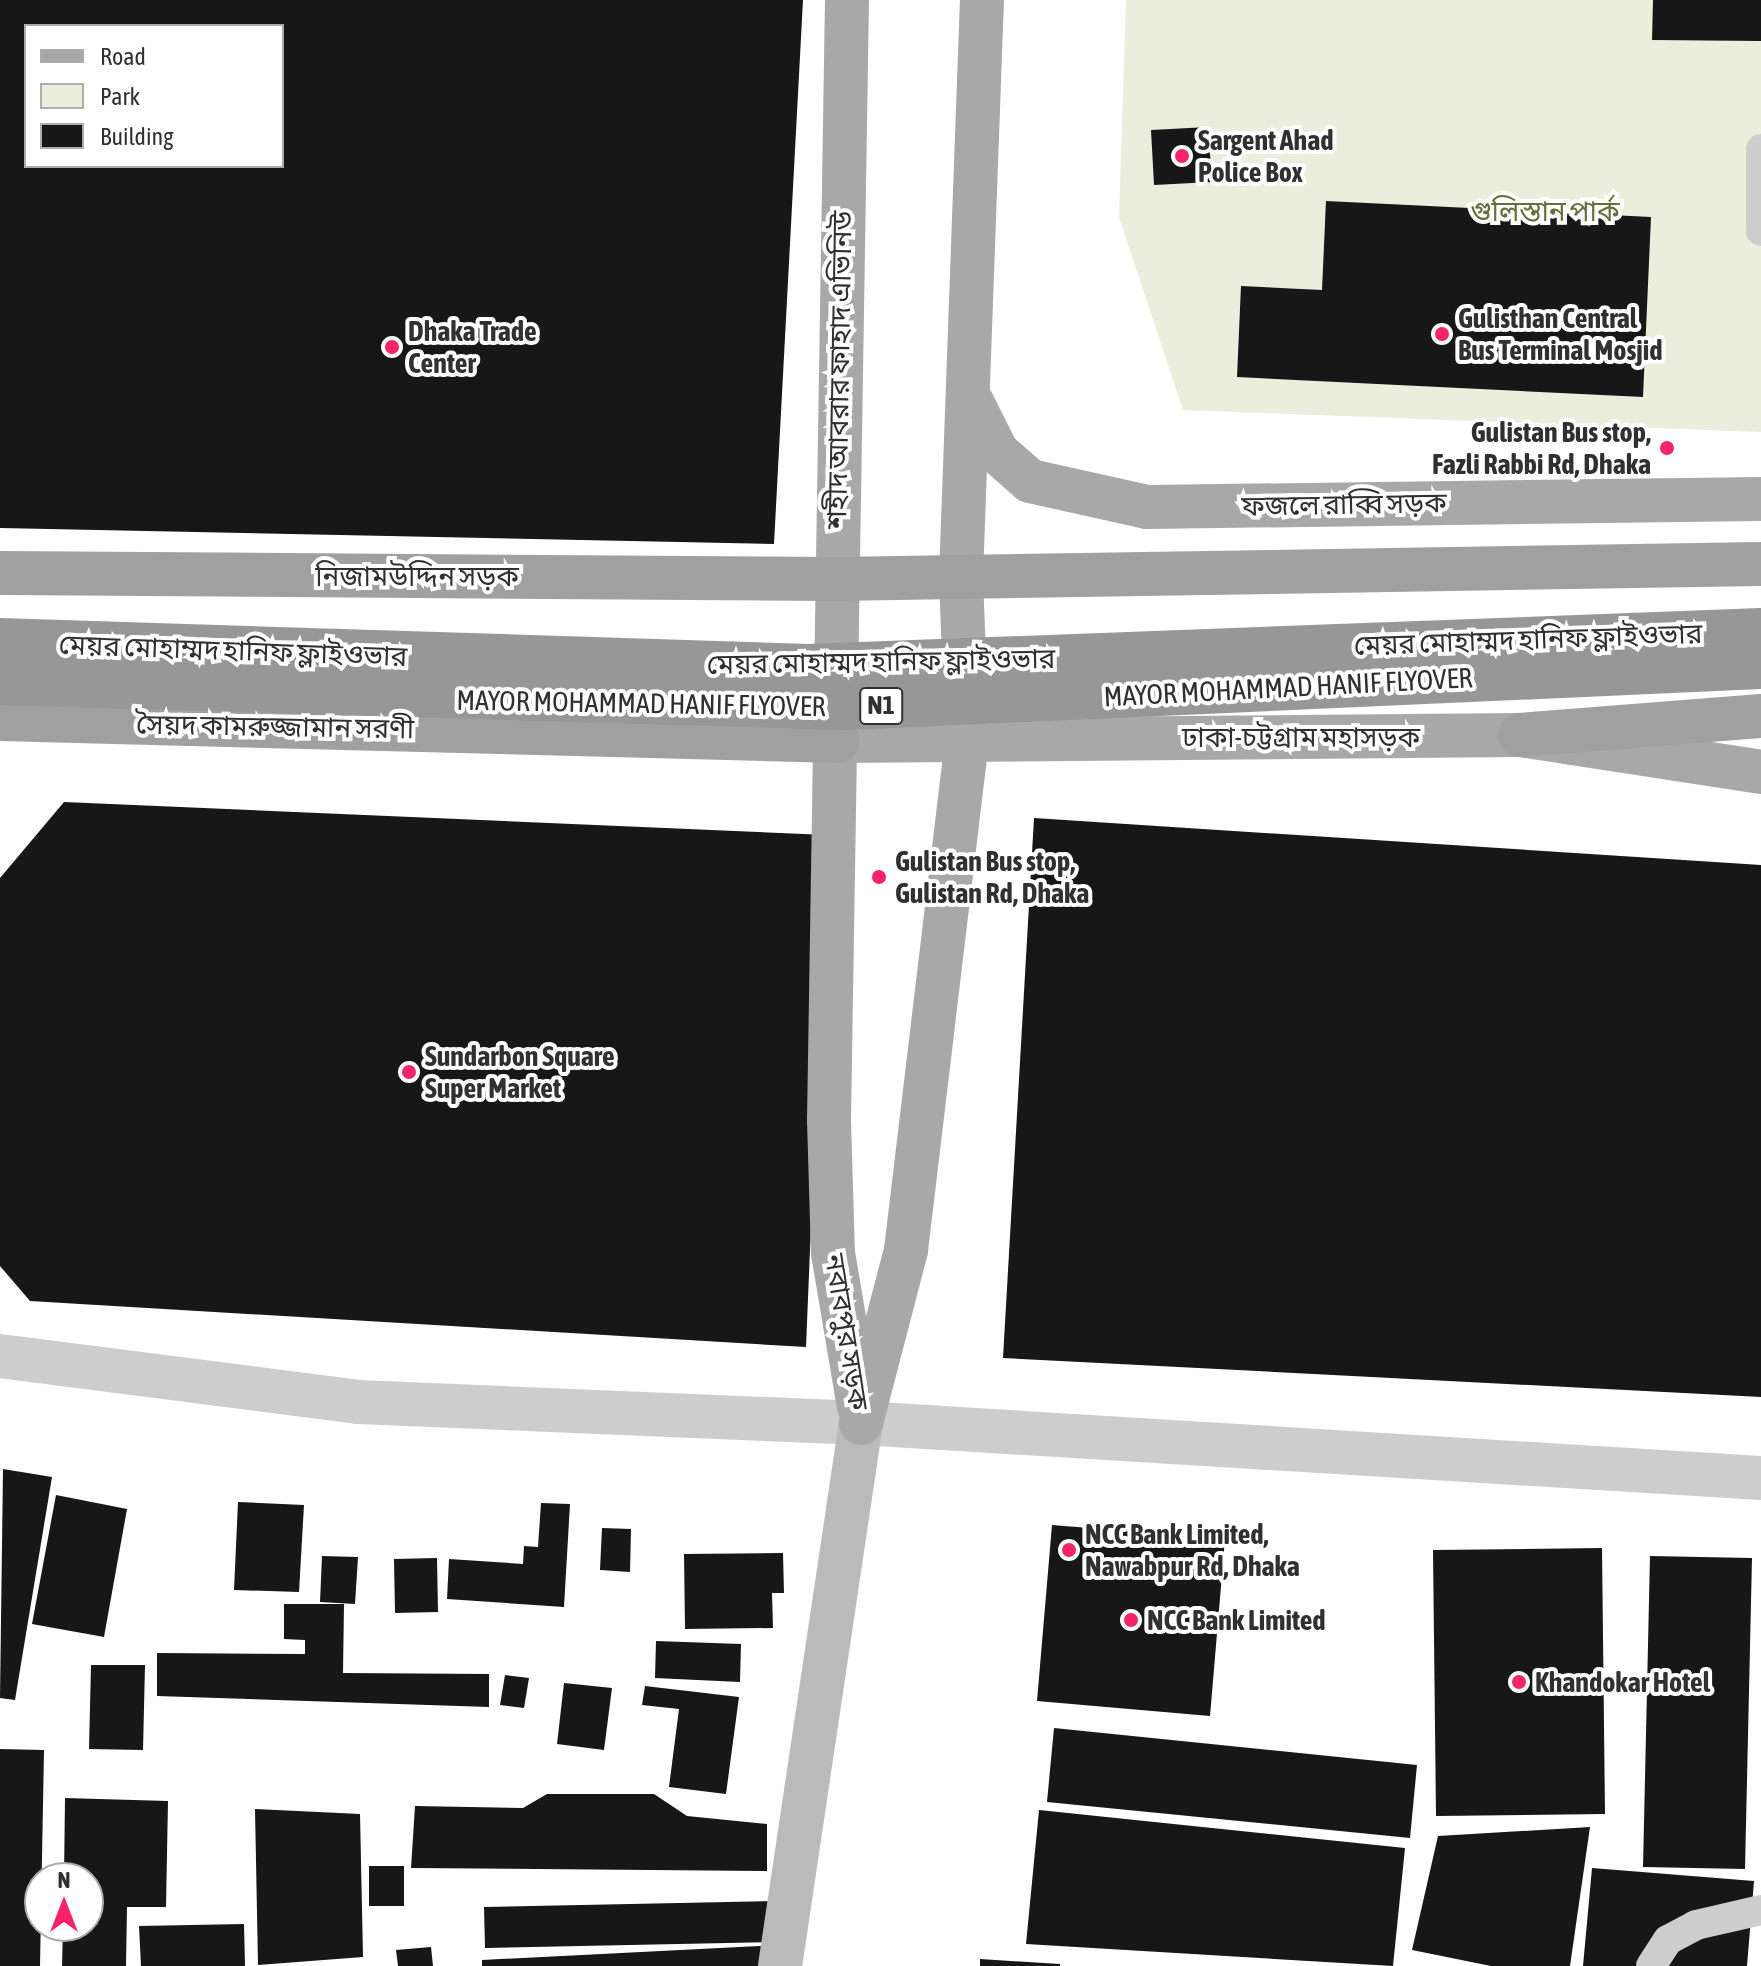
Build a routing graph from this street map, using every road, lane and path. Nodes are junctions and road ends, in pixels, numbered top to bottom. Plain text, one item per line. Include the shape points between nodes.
1 (847, 0) edge
2 (982, 0) edge
3 (1761, 149) edge
4 (1761, 231) edge
5 (972, 402) junction
6 (1761, 499) edge
7 (1761, 564) edge
8 (0, 573) edge
9 (961, 577) junction
10 (835, 579) junction
11 (1761, 630) edge
12 (0, 640) edge
13 (1761, 667) edge
14 (0, 683) edge
15 (1761, 716) edge
16 (0, 719) edge
17 (1520, 735) junction
18 (967, 740) junction
19 (838, 741) junction
20 (1761, 772) edge
21 (0, 1356) edge
22 (861, 1423) junction
23 (1761, 1478) edge
24 (1761, 1910) edge
25 (780, 1966) edge
26 (1651, 1966) edge

1 - 10 main road, শহীদ আবরার ফাহাদ এভিনিউ
2 - 5 main road
3 - 4 lane
5 - 6 main road, ফজলে রাব্বি সড়ক via 997,452 1030,481 1147,507
5 - 9 main road
7 - 9 highway, নিজামউদ্দিন সড়ক
8 - 10 highway, নিজামউদ্দিন সড়ক
9 - 10 highway, নিজামউদ্দিন সড়ক
9 - 18 main road
10 - 19 main road, শহীদ আবরার ফাহাদ এভিনিউ
11 - 12 highway, মেয়র মোহাম্মদ হানিফ ফ্লাইওভার / N1, bridge via 808,666
13 - 14 highway, MAYOR MOHAMMAD HANIF FLYOVER / N1, bridge via 847,708
15 - 17 highway
16 - 19 highway, সৈয়দ কামরুজ্জামান সরণী
17 - 18 main road, ঢাকা-চট্টগ্রাম মহাসড়ক
17 - 20 main road, ঢাকা-চট্টগ্রাম মহাসড়ক
18 - 19 main road, ঢাকা-চট্টগ্রাম মহাসড়ক
18 - 22 main road via 906,1250
19 - 22 main road, নবাবপুর সড়ক via 833,1253
21 - 22 street via 358,1402
22 - 23 street
22 - 25 main road, নবাবপুর সড়ক
24 - 26 lane via 1696,1925 1668,1940

